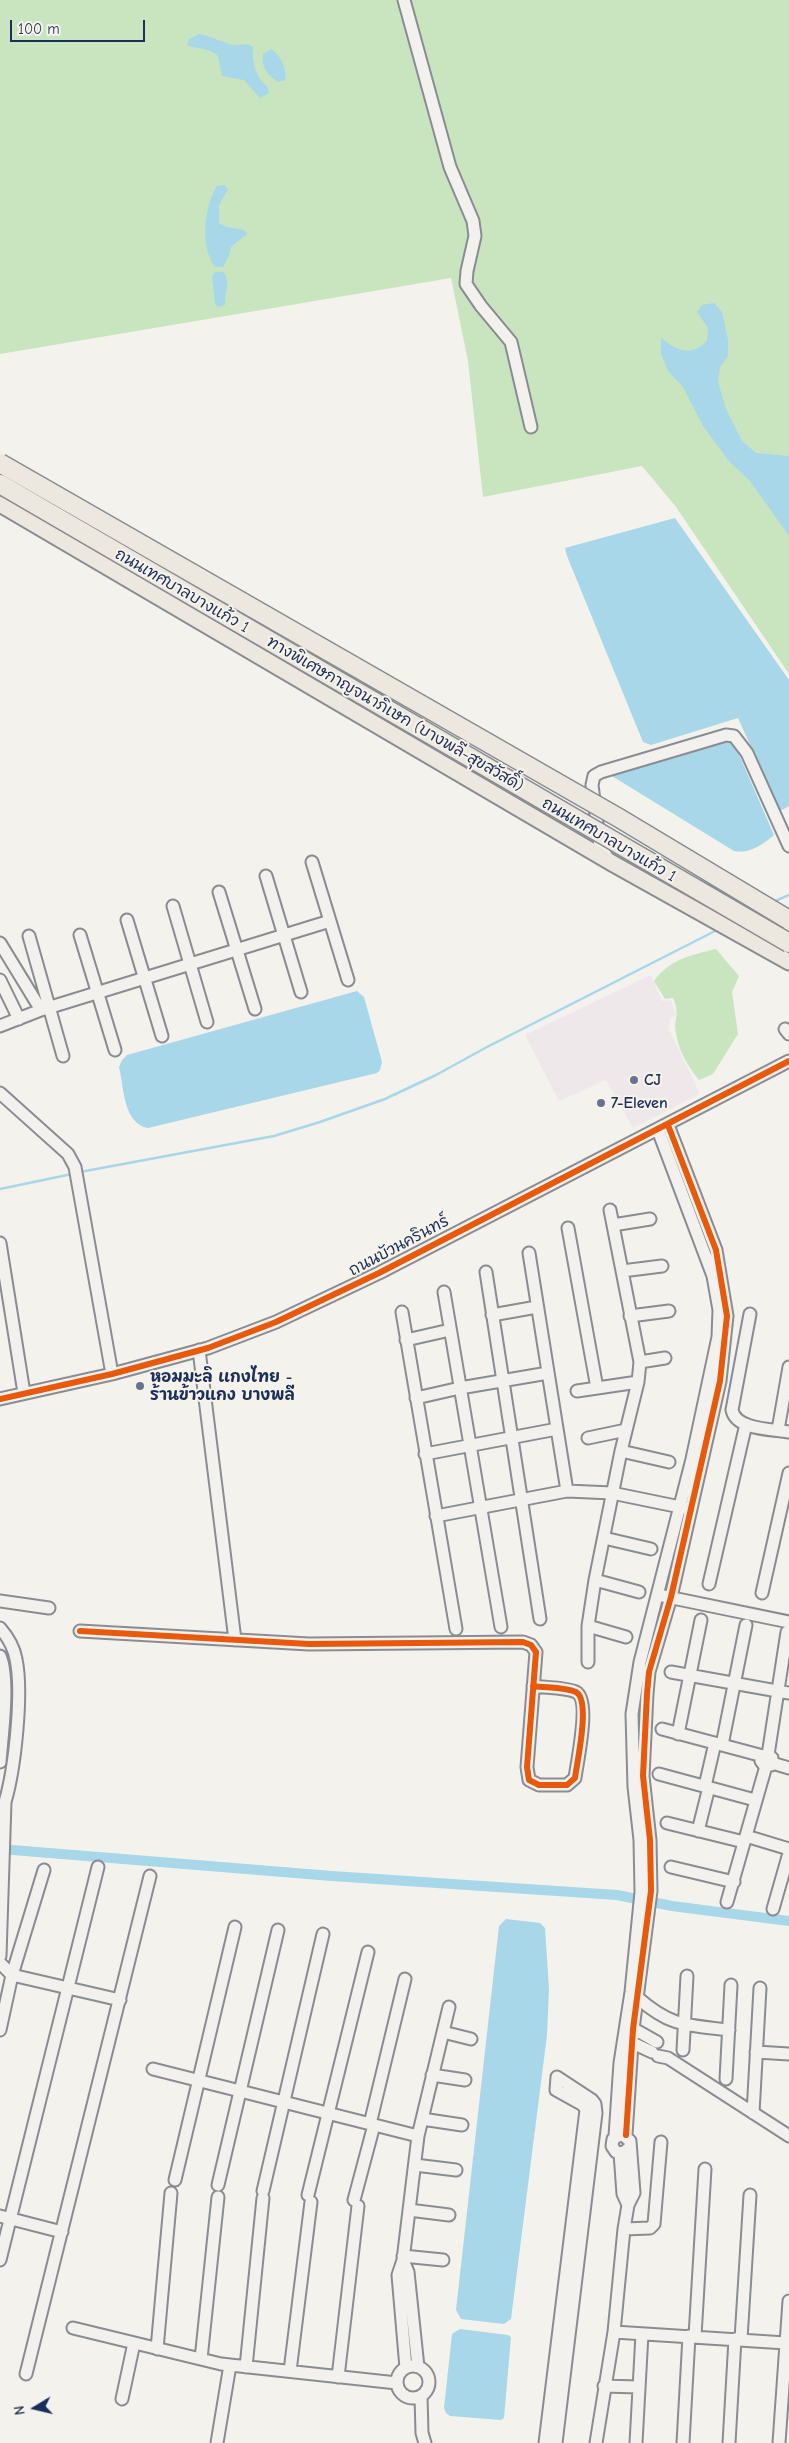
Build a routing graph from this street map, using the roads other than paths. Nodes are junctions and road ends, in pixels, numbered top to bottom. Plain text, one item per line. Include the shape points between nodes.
1 (404, 0) edge
2 (530, 427) dead end
3 (0, 463) edge
4 (0, 484) edge
5 (0, 504) edge
6 (789, 846) edge
7 (312, 862) dead end
8 (612, 863) junction
9 (266, 876) dead end
10 (219, 892) dead end
11 (174, 906) dead end
12 (126, 920) dead end
13 (789, 920) edge
14 (330, 921) junction
15 (80, 935) dead end
16 (283, 935) junction
17 (29, 936) dead end
18 (0, 943) edge
19 (789, 943) edge
20 (237, 950) junction
21 (789, 962) edge
22 (191, 964) junction
23 (146, 978) junction
24 (0, 980) edge
25 (348, 980) dead end
26 (301, 992) dead end
27 (97, 993) junction
28 (45, 1009) junction
29 (255, 1010) dead end
30 (19, 1019) junction
31 (207, 1022) dead end
32 (0, 1026) edge
33 (162, 1036) dead end
34 (115, 1050) dead end
35 (63, 1056) dead end
36 (789, 1061) edge
37 (0, 1093) edge
38 (663, 1128) junction
39 (610, 1210) dead end
40 (650, 1219) dead end
41 (613, 1225) junction
42 (568, 1228) dead end
43 (0, 1243) edge
44 (529, 1253) dead end
45 (662, 1266) dead end
46 (622, 1271) junction
47 (486, 1272) dead end
48 (444, 1292) dead end
49 (537, 1307) junction
50 (669, 1311) dead end
51 (402, 1312) dead end
52 (750, 1314) dead end
53 (492, 1315) junction
54 (630, 1316) junction
55 (450, 1330) junction
56 (406, 1340) junction
57 (200, 1350) junction
58 (664, 1358) dead end
59 (640, 1362) junction
60 (789, 1367) edge
61 (548, 1373) junction
62 (112, 1374) junction
63 (503, 1380) junction
64 (638, 1382) junction
65 (460, 1388) junction
66 (597, 1388) junction
67 (577, 1391) dead end
68 (24, 1393) junction
69 (0, 1398) edge
70 (416, 1398) junction
71 (746, 1424) junction
72 (557, 1429) junction
73 (626, 1430) junction
74 (783, 1431) edge
75 (513, 1437) junction
76 (588, 1438) dead end
77 (470, 1445) junction
78 (621, 1451) junction
79 (425, 1454) junction
80 (669, 1462) dead end
81 (789, 1473) edge
82 (567, 1491) junction
83 (612, 1494) junction
84 (523, 1499) junction
85 (480, 1508) junction
86 (685, 1508) junction
87 (436, 1516) junction
88 (604, 1538) junction
89 (651, 1549) dead end
90 (595, 1580) junction
91 (709, 1584) dead end
92 (639, 1592) dead end
93 (657, 1592) junction
94 (762, 1593) dead end
95 (671, 1595) junction
96 (0, 1602) edge
97 (49, 1608) dead end
98 (789, 1615) edge
99 (540, 1619) dead end
100 (700, 1620) dead end
101 (746, 1624) dead end
102 (588, 1626) junction
103 (501, 1627) dead end
104 (788, 1627) edge
105 (0, 1628) edge
106 (456, 1629) dead end
107 (80, 1631) dead end
108 (626, 1637) dead end
109 (235, 1640) junction
110 (0, 1656) edge
111 (588, 1662) dead end
112 (671, 1672) dead end
113 (690, 1676) junction
114 (734, 1683) junction
115 (533, 1686) junction
116 (4, 1688) junction
117 (19, 1688) junction
118 (784, 1692) edge
119 (632, 1714) junction
120 (645, 1715) junction
121 (662, 1729) dead end
122 (678, 1734) junction
123 (719, 1744) junction
124 (767, 1760) junction
125 (0, 1762) edge
126 (789, 1768) edge
127 (659, 1774) dead end
128 (0, 1787) edge
129 (707, 1787) junction
130 (756, 1800) junction
131 (5, 1802) junction
132 (667, 1823) dead end
133 (698, 1831) junction
134 (745, 1839) junction
135 (789, 1851) edge
136 (98, 1867) dead end
137 (670, 1867) dead end
138 (44, 1870) dead end
139 (150, 1876) dead end
140 (734, 1882) junction
141 (646, 1892) junction
142 (728, 1902) dead end
143 (773, 1909) dead end
144 (643, 1922) junction
145 (234, 1927) dead end
146 (278, 1930) dead end
147 (324, 1934) dead end
148 (368, 1952) dead end
149 (0, 1956) edge
150 (0, 1963) edge
151 (12, 1975) junction
152 (688, 1976) dead end
153 (405, 1979) dead end
154 (731, 1985) dead end
155 (69, 1988) junction
156 (760, 1988) dead end
157 (638, 1998) junction
158 (120, 2000) junction
159 (449, 2007) dead end
160 (684, 2025) junction
161 (630, 2027) junction
162 (0, 2030) edge
163 (729, 2030) junction
164 (443, 2032) junction
165 (471, 2039) dead end
166 (628, 2040) junction
167 (683, 2050) dead end
168 (659, 2051) junction
169 (756, 2052) junction
170 (789, 2054) edge
171 (153, 2069) dead end
172 (432, 2075) junction
173 (726, 2079) dead end
174 (198, 2080) junction
175 (466, 2080) dead end
176 (240, 2091) junction
177 (284, 2103) junction
178 (753, 2113) junction
179 (328, 2114) junction
180 (422, 2120) junction
181 (372, 2125) junction
182 (462, 2125) dead end
183 (418, 2136) junction
184 (789, 2136) edge
185 (661, 2142) dead end
186 (620, 2144) junction
187 (586, 2149) junction
188 (415, 2165) junction
189 (705, 2169) dead end
190 (456, 2170) dead end
191 (175, 2180) dead end
192 (171, 2193) dead end
193 (750, 2195) dead end
194 (409, 2210) junction
195 (449, 2215) dead end
196 (5, 2218) edge
197 (624, 2229) junction
198 (62, 2232) junction
199 (403, 2258) junction
200 (0, 2260) edge
201 (443, 2260) dead end
202 (789, 2301) edge
203 (73, 2328) dead end
204 (614, 2332) junction
205 (563, 2334) junction
206 (642, 2334) junction
207 (692, 2336) junction
208 (738, 2339) junction
209 (134, 2343) junction
210 (786, 2343) junction
211 (157, 2349) junction
212 (201, 2359) junction
213 (230, 2365) junction
214 (246, 2367) junction
215 (412, 2367) junction
216 (290, 2372) junction
217 (26, 2374) dead end
218 (338, 2377) junction
219 (397, 2383) junction
220 (604, 2386) junction
221 (638, 2387) junction
222 (421, 2396) junction
223 (122, 2399) dead end
224 (217, 2443) edge
225 (425, 2443) edge
226 (545, 2443) edge
227 (556, 2443) edge
228 (596, 2443) edge
229 (636, 2443) edge
230 (683, 2443) edge
231 (729, 2443) edge
232 (780, 2443) edge

1 - 2 street via 450,167 474,222 475,236 466,284 511,342
3 - 13 highway, ทางพิเศษกาญจนาภิเษก (บางพลี-สุขสวัสดิ์), bridge via 619,818
4 - 19 highway, ทางพิเศษกาญจนาภิเษก (บางพลี-สุขสวัสดิ์), bridge
5 - 8 main road, ถนนเทศบาลบางแก้ว 1
6 - 8 street via 747,753 734,736 726,735 594,776 592,785 600,846
7 - 14 street
8 - 21 main road, ถนนเทศบาลบางแก้ว 1
9 - 16 street
10 - 20 street
11 - 22 street
12 - 23 street
14 - 16 street
14 - 25 street
15 - 27 street
16 - 20 street
16 - 26 street
17 - 28 street
18 - 28 street
20 - 22 street
20 - 29 street
22 - 23 street
22 - 31 street
23 - 27 street
23 - 33 street
24 - 30 street
27 - 28 street
27 - 34 street
28 - 30 street
28 - 35 street
30 - 32 street
36 - 38 street, ถนนบัวนครินทร์
37 - 62 street via 73,1161
38 - 57 street, ถนนบัวนครินทร์ via 331,1297 276,1322
38 - 86 street via 713,1276 719,1310 718,1337
39 - 41 street
40 - 41 street
41 - 46 street
42 - 66 street
43 - 68 street
44 - 49 street
45 - 46 street
46 - 54 street
47 - 53 street
48 - 55 street
49 - 53 street
49 - 61 street
50 - 54 street
51 - 56 street
52 - 71 street via 732,1410 733,1417
53 - 63 street
54 - 59 street
55 - 56 street
55 - 65 street
56 - 70 street
57 - 62 street, ถนนบัวนครินทร์
57 - 109 street
58 - 59 street
59 - 64 street
60 - 74 street
61 - 63 street
61 - 72 street
62 - 68 street, ถนนบัวนครินทร์
63 - 65 street
63 - 75 street
64 - 66 street
64 - 73 street
65 - 70 street
65 - 77 street
66 - 67 street
68 - 69 street, ถนนบัวนครินทร์
70 - 79 street
71 - 74 street
71 - 91 street
72 - 75 street
72 - 82 street
73 - 76 street
73 - 78 street
75 - 77 street
75 - 84 street
77 - 79 street
77 - 85 street
78 - 80 street
78 - 83 street
79 - 87 street
81 - 94 street
82 - 83 street
82 - 84 street
83 - 86 street
83 - 88 street
84 - 85 street
84 - 99 street
85 - 87 street
85 - 103 street
86 - 93 street
86 - 95 street
87 - 106 street
88 - 89 street
88 - 90 street
90 - 92 street
90 - 102 street
93 - 95 street
93 - 119 street via 640,1662
95 - 98 street
95 - 104 street
95 - 120 street via 650,1672
96 - 97 street
100 - 113 street
101 - 114 street
102 - 108 street
102 - 111 street
104 - 118 street
105 - 117 street via 16,1657
107 - 109 street
109 - 115 street via 309,1644 523,1642 536,1652
110 - 116 street
112 - 113 street
113 - 114 street
113 - 122 street
114 - 118 street
114 - 123 street
115 - 115 street via 527,1767 529,1780 539,1784 567,1785 575,1778 584,1709 582,1697 568,1690
116 - 117 street
116 - 125 street
117 - 131 street via 11,1783
118 - 124 street
119 - 120 street
119 - 141 street via 634,1787
120 - 141 street via 643,1776 650,1840
121 - 122 street
122 - 123 street
123 - 124 street
123 - 129 street
124 - 126 street
124 - 130 street
127 - 129 street
128 - 131 street
129 - 130 street
129 - 133 street
130 - 134 street
131 - 149 street
132 - 133 street
133 - 134 street
134 - 135 street
134 - 140 street
135 - 143 street
136 - 155 street
137 - 140 street
138 - 151 street
139 - 158 street
140 - 142 street
141 - 144 street
144 - 157 street
144 - 161 street
145 - 174 street
146 - 176 street
147 - 177 street
148 - 179 street
150 - 151 street
151 - 155 street
151 - 162 street
152 - 160 street
153 - 181 street
154 - 163 street
155 - 158 street
155 - 196 street
156 - 169 street
157 - 160 street via 667,2020
157 - 161 street
158 - 198 street
159 - 164 street
160 - 163 street
160 - 167 street
161 - 166 street
161 - 168 street
163 - 173 street
164 - 165 street
164 - 172 street
166 - 168 street
166 - 186 street via 615,2120
168 - 178 street
169 - 170 street
169 - 178 street
171 - 174 street
172 - 175 street
172 - 180 street
174 - 176 street
174 - 191 street
176 - 177 street
176 - 212 street via 218,2191
177 - 179 street
177 - 214 street via 263,2195
178 - 184 street
179 - 181 street
179 - 216 street via 309,2199
180 - 182 street
180 - 183 street
181 - 183 street
181 - 218 street via 356,2203
183 - 188 street
185 - 197 street via 654,2224
186 - 187 street
186 - 197 street via 634,2193
187 - 187 street via 586,2110 556,2090 557,2078 595,2104 596,2113
187 - 205 street
188 - 190 street
188 - 194 street
189 - 207 street
192 - 211 street
193 - 208 street
194 - 195 street
194 - 199 street
196 - 198 street
196 - 200 street
197 - 204 street
198 - 217 street
199 - 201 street
199 - 215 street via 408,2272 407,2324
202 - 210 street
203 - 209 street
204 - 206 street
204 - 220 street
205 - 226 street
205 - 227 street
206 - 207 street
206 - 221 street
207 - 208 street
207 - 230 street
208 - 210 street
208 - 231 street
209 - 211 street
209 - 223 street
210 - 232 street
211 - 212 street
212 - 213 street
213 - 214 street
213 - 224 street
214 - 216 street
215 - 219 street via 401,2371
215 - 222 street via 428,2377 429,2384
216 - 218 street
218 - 219 street
219 - 222 street via 408,2398
220 - 221 street
220 - 228 street
221 - 229 street
222 - 225 street

